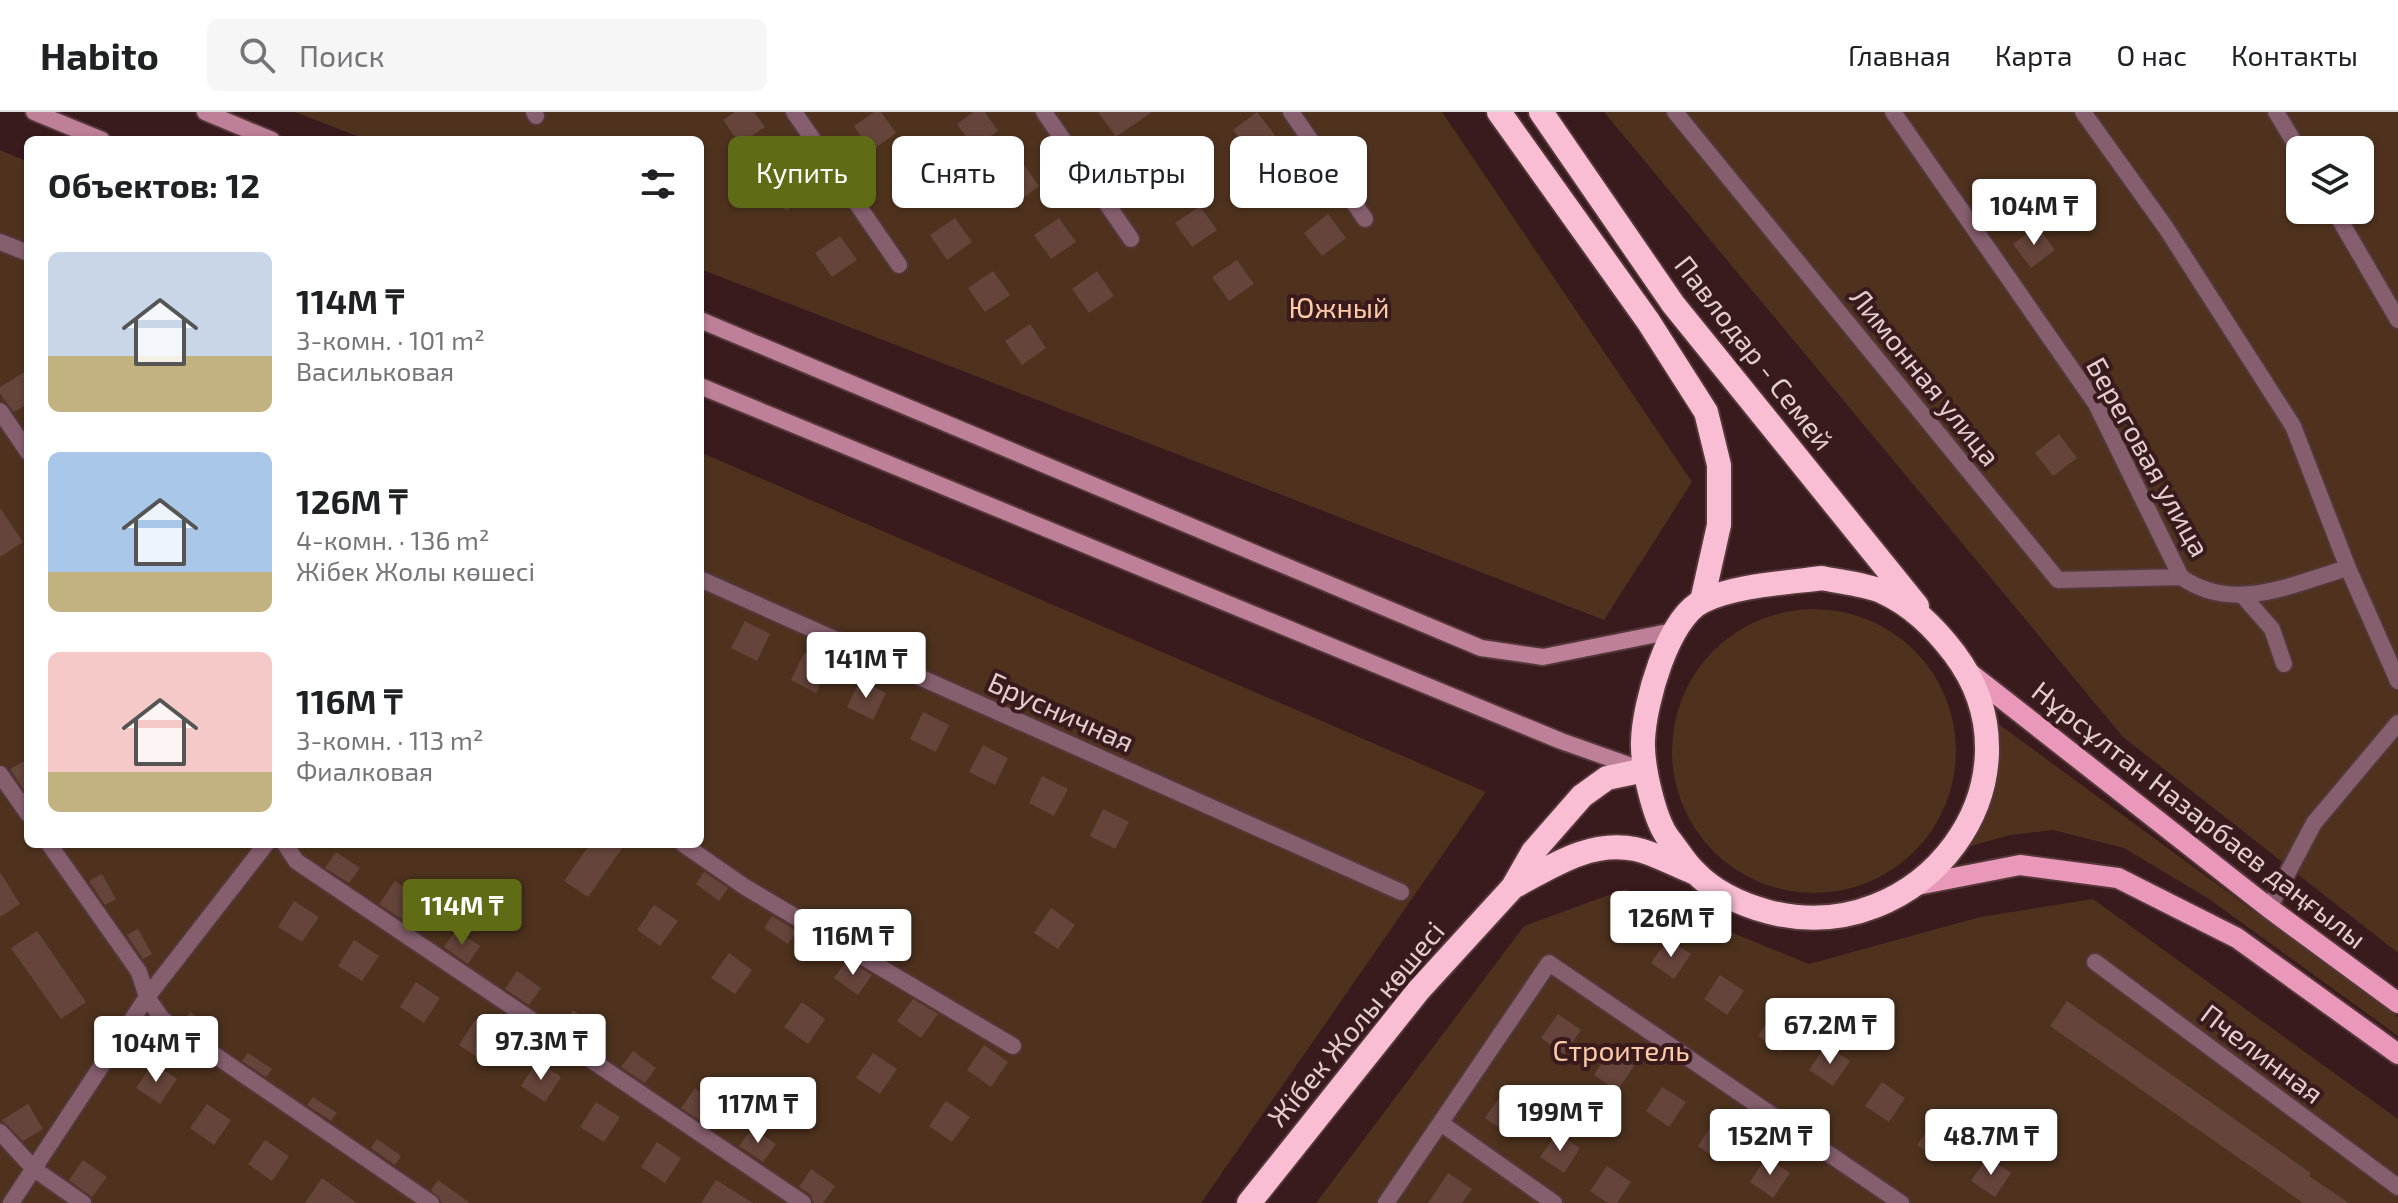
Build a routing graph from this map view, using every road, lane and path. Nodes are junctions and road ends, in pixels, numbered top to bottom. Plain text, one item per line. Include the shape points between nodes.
1 (34, 112) edge
2 (205, 112) edge
3 (794, 112) edge
4 (1044, 112) edge
5 (1291, 112) edge
6 (1499, 112) edge
7 (1541, 112) edge
8 (1675, 112) edge
9 (1893, 112) edge
10 (2083, 112) edge
11 (2276, 112) edge
12 (92, 136) edge
13 (262, 136) edge
14 (2290, 136) edge
15 (1365, 219) dead end
16 (2342, 224) edge
17 (1131, 239) dead end
18 (0, 242) edge
19 (24, 251) edge
20 (899, 265) dead end
21 (2398, 320) edge
22 (704, 322) edge
23 (704, 388) edge
24 (0, 411) edge
25 (24, 446) edge
26 (2348, 568) junction
27 (2181, 577) junction
28 (704, 581) edge
29 (2244, 597) junction
30 (1702, 601) junction
31 (1930, 622) junction
32 (1673, 631) junction
33 (2284, 664) dead end
34 (1967, 671) junction
35 (2398, 681) edge
36 (2398, 723) edge
37 (1645, 770) junction
38 (0, 774) edge
39 (24, 808) edge
40 (52, 848) edge
41 (263, 848) edge
42 (288, 848) edge
43 (689, 848) edge
44 (1696, 873) junction
45 (1917, 885) junction
46 (1513, 887) junction
47 (1401, 892) dead end
48 (2269, 908) junction
49 (2095, 962) dead end
50 (147, 997) junction
51 (2398, 1003) edge
52 (1013, 1046) dead end
53 (2398, 1054) edge
54 (1442, 1124) junction
55 (0, 1132) edge
56 (34, 1169) junction
57 (2398, 1187) edge
58 (11, 1203) edge
59 (83, 1203) edge
60 (431, 1203) edge
61 (803, 1203) edge
62 (1249, 1203) edge
63 (1386, 1203) edge
64 (1554, 1203) edge
65 (1901, 1203) edge

1 - 12 main road
2 - 13 main road
3 - 20 street
4 - 17 street
5 - 15 street
6 - 30 highway via 1706,412 1719,465 1719,525
7 - 31 highway, Павлодар - Семей via 1673,304
8 - 27 street, Лимонная улица via 2058,580
9 - 27 street, Береговая улица via 2096,404
10 - 26 street via 2166,228 2293,426
11 - 14 street
16 - 21 street
18 - 19 street
22 - 32 main road via 1481,648 1543,657
23 - 37 main road via 1561,741
24 - 25 street
26 - 29 street
26 - 35 street
27 - 29 street, Береговая улица via 2197,588
28 - 47 street, Брусничная
29 - 33 street via 2272,629
30 - 31 highway via 1822,578 1880,591
30 - 32 highway
31 - 34 highway, Павлодар - Семей
32 - 37 highway via 1651,697 1643,740
34 - 45 highway, Павлодар - Семей via 1983,718 1985,767 1973,816 1946,858
34 - 48 main road, Нұрсұлтан Назарбаев даңғылы
36 - 48 street via 2314,823
37 - 44 highway via 1664,832
37 - 46 highway, Жібек Жолы көшесі via 1607,778 1582,796 1533,852
38 - 39 street
40 - 50 street via 139,972
41 - 50 street
42 - 61 street via 296,861
43 - 52 street
44 - 45 highway, Павлодар - Семей via 1744,906 1799,920 1857,915
44 - 46 highway, Жібек Жолы көшесі via 1635,849 1601,848 1580,852
45 - 53 main road via 2020,865 2118,878 2237,938
46 - 62 highway, Жібек Жолы көшесі via 1418,991
48 - 51 main road, Нұрсұлтан Назарбаев даңғылы
49 - 57 street, Пчелинная
50 - 56 street
50 - 60 street via 162,1019
54 - 63 street
54 - 64 street
54 - 65 street via 1549,963
55 - 56 street
56 - 58 street
56 - 59 street

